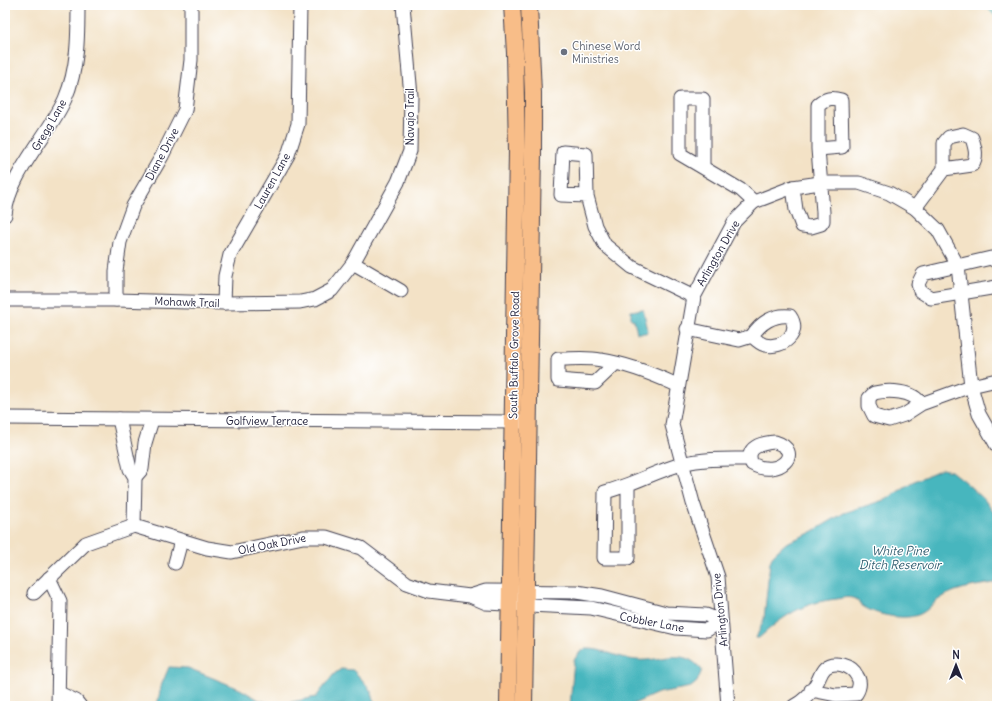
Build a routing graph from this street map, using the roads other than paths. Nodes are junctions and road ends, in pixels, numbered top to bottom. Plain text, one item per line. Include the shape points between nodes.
1 (78, 5) edge
2 (191, 5) edge
3 (300, 5) edge
4 (403, 5) edge
5 (512, 5) edge
6 (529, 5) edge
7 (818, 149) dead end
8 (702, 167) junction
9 (944, 169) dead end
10 (820, 183) junction
11 (793, 187) junction
12 (587, 196) dead end
13 (754, 202) junction
14 (915, 208) junction
15 (5, 215) edge
16 (997, 262) edge
17 (353, 263) junction
18 (958, 266) junction
19 (997, 287) edge
20 (401, 291) dead end
21 (961, 293) junction
22 (694, 297) junction
23 (5, 300) edge
24 (116, 300) junction
25 (224, 303) junction
26 (687, 329) junction
27 (752, 336) dead end
28 (616, 363) dead end
29 (997, 380) edge
30 (677, 386) junction
31 (971, 386) junction
32 (921, 404) dead end
33 (5, 418) edge
34 (119, 419) junction
35 (152, 420) junction
36 (512, 422) junction
37 (529, 423) junction
38 (997, 446) edge
39 (749, 459) dead end
40 (682, 464) junction
41 (135, 477) junction
42 (628, 485) junction
43 (134, 526) junction
44 (181, 541) junction
45 (174, 563) dead end
46 (49, 578) junction
47 (34, 593) dead end
48 (519, 597) junction
49 (722, 621) junction
50 (811, 690) dead end
51 (58, 700) edge
52 (80, 706) edge
53 (508, 706) edge
54 (524, 706) edge
55 (728, 706) edge
56 (794, 706) edge

1 - 15 street, Gregg Lane via 78,48 65,99 12,190
2 - 24 street, Diane Drive via 191,60 185,110 133,206 120,242
3 - 25 street, Lauren Lane via 298,124 288,155 230,255
4 - 17 street, Navajo Trail via 411,96 410,151 398,182
5 - 36 main road, South Buffalo Grove Road via 517,151
6 - 37 main road, South Buffalo Grove Road via 533,93
7 - 10 street
8 - 8 street via 703,99 680,99 680,154
8 - 13 street via 742,190
9 - 14 street
10 - 11 street, Arlington Drive
10 - 11 street via 823,221 816,226 802,226 796,210
10 - 14 street, Arlington Drive via 859,183 889,193
11 - 13 street, Arlington Drive
12 - 22 street via 595,226 605,244 632,267
13 - 22 street, Arlington Drive via 734,222
14 - 18 street, Arlington Drive via 938,230
16 - 18 street via 991,258
17 - 20 street
17 - 25 street, Mohawk Trail via 332,290 315,299 300,302
18 - 21 street, Arlington Drive
18 - 21 street via 923,274 918,284 920,291 931,298
19 - 21 street
21 - 31 street, Arlington Drive
22 - 26 street, Arlington Drive
23 - 24 street, Mohawk Trail
24 - 25 street, Mohawk Trail
26 - 27 street via 739,340
26 - 30 street, Arlington Drive
28 - 30 street via 641,369
29 - 31 street
30 - 40 street, Arlington Drive via 672,425
31 - 32 street
31 - 38 street, Arlington Drive via 979,414
33 - 34 street, Golfview Terrace
34 - 35 street, Golfview Terrace
34 - 41 street via 130,469
35 - 36 street, Golfview Terrace
35 - 41 street via 145,443 142,469
36 - 37 street, Golfview Terrace
36 - 48 main road, South Buffalo Grove Road
37 - 48 main road, South Buffalo Grove Road
39 - 40 street via 703,460
40 - 42 street
40 - 49 street, Arlington Drive via 718,576
41 - 43 street
42 - 42 street via 605,492 604,558 628,558
43 - 44 street, Old Oak Drive
43 - 46 street via 86,543
44 - 45 street
44 - 48 street, Old Oak Drive via 232,552 303,537 326,536 361,548 407,583 429,591 470,596 486,590
46 - 47 street
46 - 51 street via 60,601
48 - 49 street, Cobbler Lane via 590,593 666,613 706,615
48 - 53 main road, South Buffalo Grove Road
48 - 54 main road, South Buffalo Grove Road
49 - 55 street, Arlington Drive
50 - 56 street
51 - 52 street via 76,701

